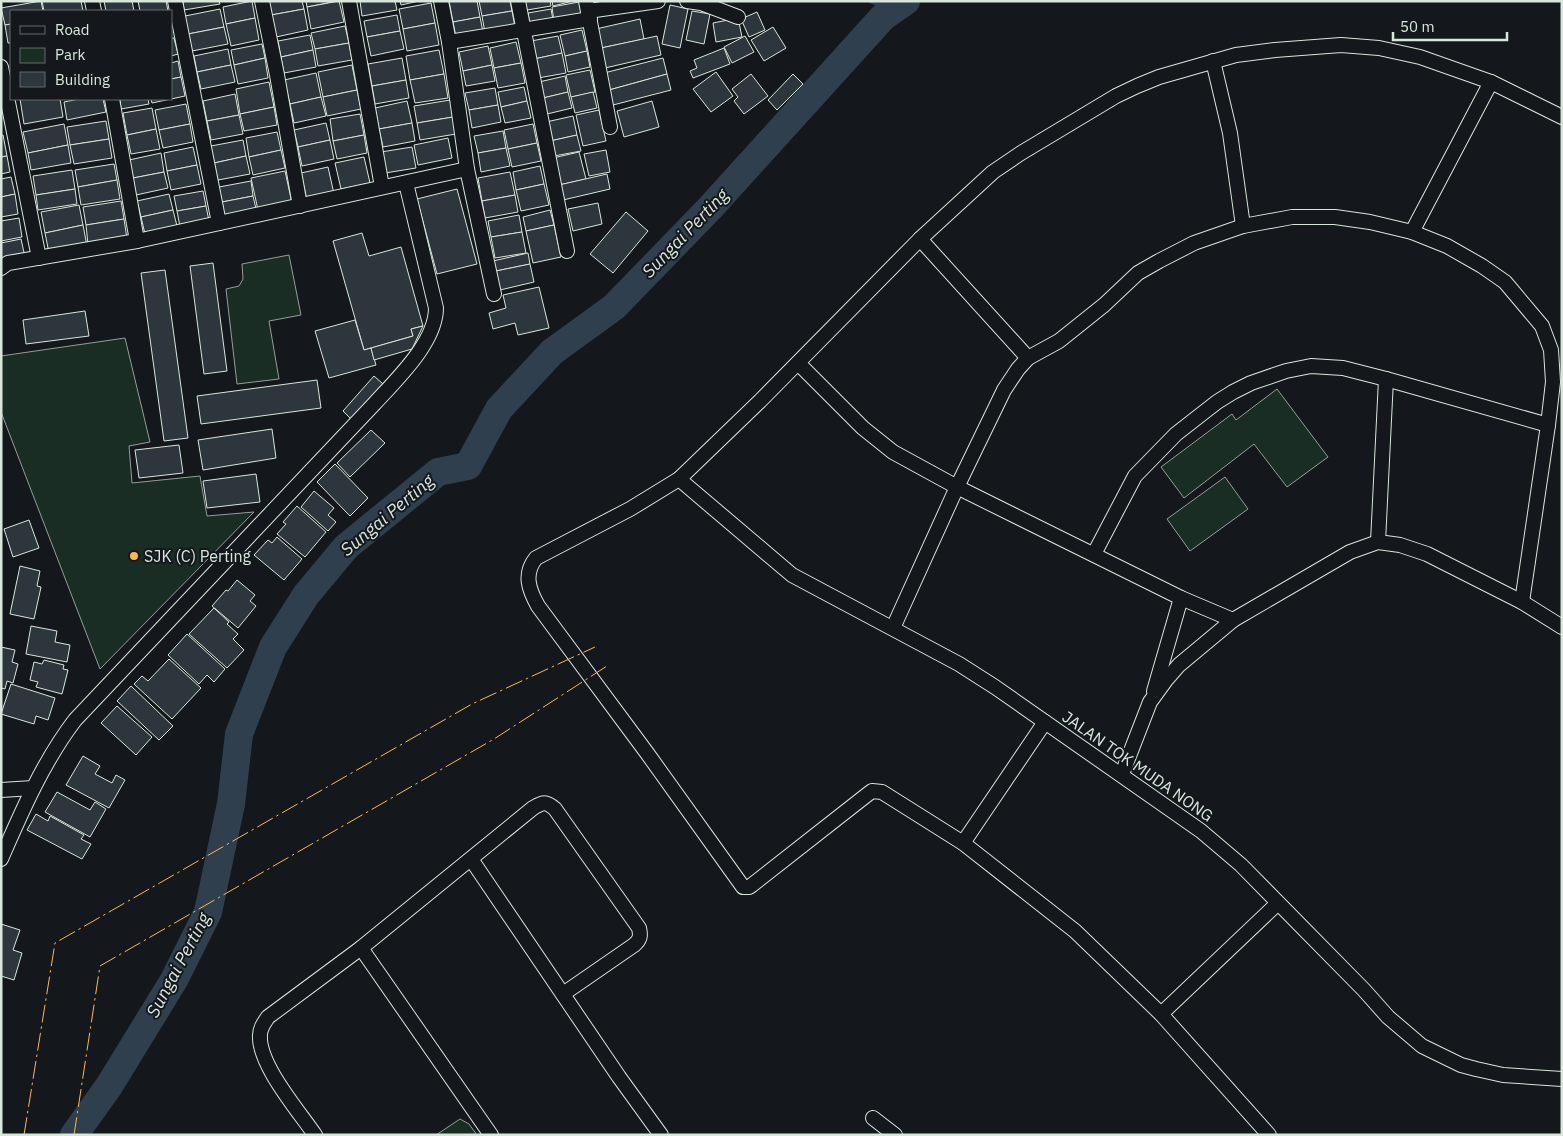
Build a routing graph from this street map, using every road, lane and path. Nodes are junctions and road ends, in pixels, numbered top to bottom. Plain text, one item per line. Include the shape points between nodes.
1 (175, 1) edge
2 (262, 1) edge
3 (349, 1) edge
4 (440, 1) edge
5 (518, 1) edge
6 (658, 1) edge
7 (687, 1) edge
8 (588, 10) edge
9 (738, 17) dead end
10 (523, 30) junction
11 (449, 42) junction
12 (1213, 61) junction
13 (1, 67) edge
14 (1491, 82) junction
15 (112, 100) edge
16 (1562, 117) edge
17 (610, 127) dead end
18 (467, 169) junction
19 (406, 182) junction
20 (382, 187) junction
21 (300, 206) junction
22 (219, 223) junction
23 (1243, 226) junction
24 (1412, 232) junction
25 (920, 238) junction
26 (137, 241) junction
27 (566, 251) dead end
28 (40, 258) junction
29 (1, 268) edge
30 (494, 294) dead end
31 (1028, 358) junction
32 (798, 363) junction
33 (1386, 379) junction
34 (1548, 425) junction
35 (679, 478) junction
36 (957, 487) junction
37 (1378, 542) junction
38 (1094, 554) junction
39 (1181, 598) junction
40 (1522, 602) junction
41 (1232, 620) junction
42 (1562, 627) edge
43 (893, 628) junction
44 (1150, 702) junction
45 (1045, 722) junction
46 (1122, 774) junction
47 (33, 788) junction
48 (1, 790) edge
49 (963, 843) junction
50 (1, 859) edge
51 (471, 859) junction
52 (1278, 903) junction
53 (361, 948) junction
54 (563, 994) junction
55 (1162, 1014) junction
56 (1562, 1080) edge
57 (873, 1118) dead end
58 (313, 1134) edge
59 (491, 1135) edge
60 (661, 1135) edge
61 (895, 1135) edge
62 (1269, 1135) edge

1 - 22 street
2 - 21 street
3 - 20 street
4 - 11 street
5 - 10 street
6 - 8 street
7 - 9 street
8 - 10 street
8 - 17 street
10 - 11 street
10 - 27 street
11 - 18 street
12 - 14 street via 1236,55 1341,45 1379,48 1420,57
12 - 23 street via 1230,133
12 - 25 street via 1159,77 1116,96 1021,153 993,172
13 - 28 street
14 - 16 street
14 - 24 street
15 - 26 street
18 - 19 street
18 - 30 street
19 - 20 street
19 - 47 street via 436,308 434,323 421,348 375,403 75,720
20 - 21 street
21 - 22 street
22 - 26 street
23 - 24 street via 1292,217 1335,217
23 - 31 street via 1194,243 1138,273 1064,337
24 - 34 street via 1447,246 1506,282 1542,326 1551,350 1553,382
25 - 31 street
25 - 32 street
26 - 28 street
28 - 29 street via 8,263
31 - 36 street via 1004,390
32 - 35 street
32 - 36 street via 877,441
33 - 34 street
33 - 37 street
33 - 38 street via 1343,368 1312,366 1286,371 1233,392 1176,434 1135,476
34 - 40 street
35 - 43 street, JALAN TOK MUDA NONG via 792,575
35 - 49 street via 630,509 536,558 528,580 538,606 740,885 745,888 752,885 872,791 882,792
36 - 38 street
36 - 43 street
37 - 40 street via 1427,554
37 - 41 street via 1350,552
38 - 39 street
39 - 41 street
39 - 44 street
40 - 42 street
41 - 44 street via 1179,665
43 - 45 street, JALAN TOK MUDA NONG via 959,664
44 - 46 street
45 - 46 street, JALAN TOK MUDA NONG
45 - 49 street
46 - 52 street, JALAN TOK MUDA NONG via 1201,831
47 - 48 street
47 - 50 street
49 - 55 street via 1075,931
51 - 53 street
51 - 54 street
51 - 54 street via 533,808 548,802 639,928 639,940
52 - 55 street
52 - 56 street, JALAN TOK MUDA NONG via 1388,1017 1422,1046 1476,1069
53 - 58 street via 262,1024 261,1047 267,1064
53 - 59 street
54 - 60 street
55 - 62 street
57 - 61 street

